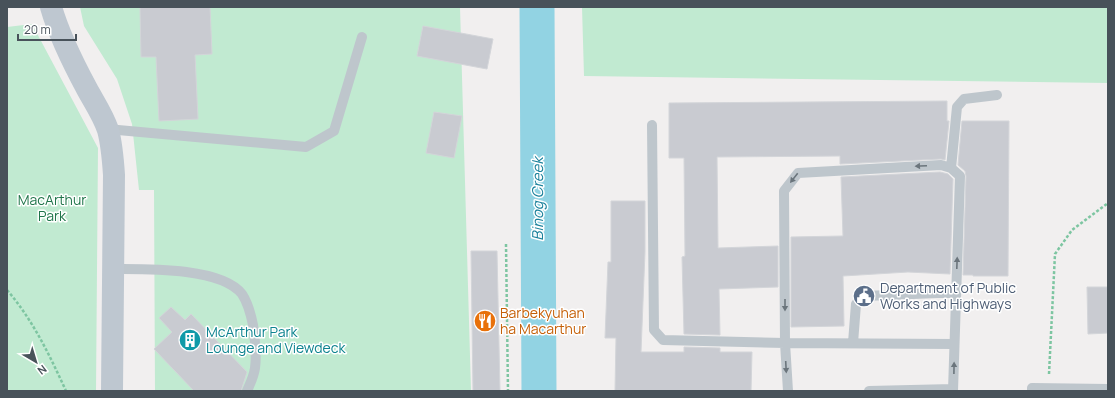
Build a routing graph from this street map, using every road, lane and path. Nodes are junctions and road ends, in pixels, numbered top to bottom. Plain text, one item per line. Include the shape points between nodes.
1 (51, 7) edge
2 (362, 37) dead end
3 (997, 95) dead end
4 (652, 125) dead end
5 (107, 129) junction
6 (952, 168) junction
7 (1108, 203) edge
8 (506, 244) dead end
9 (113, 269) junction
10 (7, 290) edge
11 (956, 293) junction
12 (785, 342) junction
13 (853, 343) junction
14 (954, 344) junction
15 (1048, 388) junction
16 (1108, 389) edge
17 (953, 390) edge
18 (66, 391) edge
19 (112, 391) edge
20 (247, 391) edge
21 (508, 391) edge
22 (788, 391) edge
23 (869, 391) edge
24 (1032, 391) edge

1 - 5 main road via 71,56
2 - 5 lane via 334,131 306,147
3 - 6 lane via 964,99 957,107
4 - 12 lane via 654,330 663,340
5 - 9 main road via 112,148 114,175
11 -> 6 lane via 960,176
6 -> 12 lane via 941,165 798,172 784,191
7 - 15 path via 1072,230 1055,254
8 - 21 path
9 - 19 main road
9 - 20 lane via 194,273 211,276 235,287 247,305 256,346 255,369
10 - 18 path via 34,326
11 - 13 lane via 866,296 856,304
11 - 14 lane
12 - 13 lane
12 -> 22 lane
13 - 14 lane
17 -> 14 lane
15 - 16 lane
15 - 24 lane via 1032,388
17 - 23 lane

